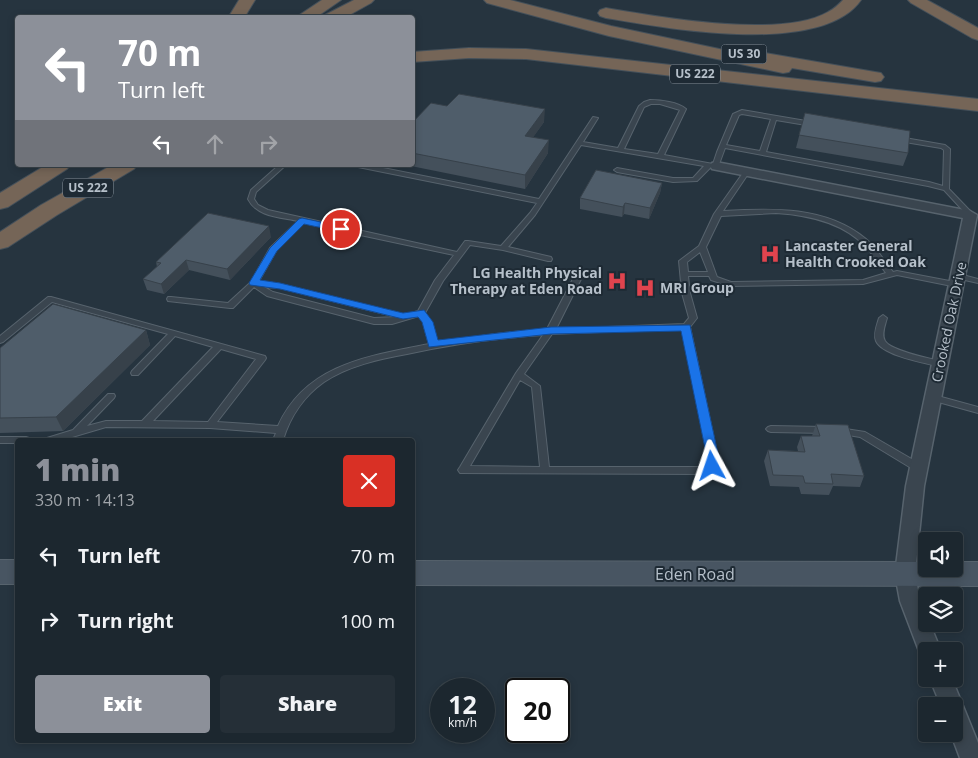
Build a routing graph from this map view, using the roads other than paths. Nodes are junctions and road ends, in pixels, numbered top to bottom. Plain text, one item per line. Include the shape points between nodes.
1 (247, 0) edge
2 (333, 0) edge
3 (366, 0) edge
4 (492, 0) edge
5 (514, 0) edge
6 (545, 0) edge
7 (853, 0) edge
8 (916, 0) edge
9 (238, 15) edge
10 (308, 15) edge
11 (337, 15) edge
12 (978, 35) edge
13 (415, 57) edge
14 (978, 93) edge
15 (978, 100) edge
16 (978, 105) edge
17 (595, 118) dead end
18 (774, 118) junction
19 (821, 125) edge
20 (896, 138) edge
21 (578, 143) junction
22 (722, 146) junction
23 (620, 150) junction
24 (763, 154) junction
25 (660, 156) junction
26 (712, 165) junction
27 (45, 167) edge
28 (57, 167) edge
29 (107, 167) edge
30 (124, 167) edge
31 (281, 167) edge
32 (368, 167) edge
33 (617, 170) dead end
34 (747, 171) junction
35 (946, 189) junction
36 (0, 195) edge
37 (0, 202) edge
38 (541, 202) junction
39 (50, 210) junction
40 (718, 214) junction
41 (970, 215) junction
42 (302, 221) junction
43 (0, 242) edge
44 (702, 247) junction
45 (503, 248) junction
46 (458, 254) junction
47 (548, 258) dead end
48 (684, 274) junction
49 (713, 274) junction
50 (891, 274) junction
51 (579, 275) dead end
52 (958, 280) junction
53 (978, 281) edge
54 (254, 283) junction
55 (171, 299) dead end
56 (420, 313) junction
57 (403, 316) junction
58 (883, 318) dead end
59 (686, 327) junction
60 (551, 330) junction
61 (174, 333) junction
62 (0, 340) edge
63 (433, 344) junction
64 (219, 346) junction
65 (940, 364) junction
66 (135, 373) dead end
67 (519, 376) junction
68 (111, 396) dead end
69 (934, 398) junction
70 (978, 410) edge
71 (145, 424) junction
72 (210, 425) junction
73 (771, 429) dead end
74 (281, 430) junction
75 (75, 433) junction
76 (57, 438) edge
77 (279, 438) edge
78 (0, 440) edge
79 (15, 440) edge
80 (919, 468) junction
81 (545, 470) junction
82 (0, 572) edge
83 (15, 572) edge
84 (415, 573) edge
85 (905, 574) junction
86 (978, 574) edge
87 (926, 642) edge
88 (963, 734) edge
89 (972, 758) edge

1 - 9 highway
2 - 10 highway
3 - 11 highway
4 - 15 highway, US 30 via 608,31 760,64
5 - 14 highway, US 30 via 754,56
6 - 7 highway via 679,24 768,29 802,26 822,20 838,13
8 - 12 highway
13 - 16 highway, US 222 via 526,54
17 - 21 lane
18 - 19 lane
18 - 22 lane via 742,112 736,114
18 - 24 lane
20 - 35 lane via 947,149
21 - 23 lane
21 - 38 lane
22 - 24 lane
22 - 26 lane
23 - 25 lane
23 - 25 lane via 646,102 680,107 683,109
24 - 35 lane
25 - 26 lane
26 - 33 lane via 695,180 673,180
26 - 34 street
27 - 36 highway
28 - 37 highway, US 222
29 - 39 highway
30 - 39 highway, US 222
31 - 42 lane via 253,191 251,199 255,206 266,212
32 - 38 lane
34 - 40 lane
34 - 41 street
35 - 41 lane
38 - 45 lane
39 - 43 highway, US 222
40 - 44 lane
40 - 50 lane via 767,210 814,214 841,225 865,242
41 - 52 street, Crooked Oak Drive
42 - 46 lane
42 - 54 lane via 273,250
44 - 48 lane via 683,261
44 - 49 lane
45 - 46 lane via 468,243
45 - 47 lane
46 - 56 lane
48 - 49 lane
48 - 59 lane via 693,318
49 - 50 lane via 714,278 730,284 863,282
50 - 52 lane
51 - 60 lane
52 - 53 lane
52 - 65 street, Crooked Oak Drive
54 - 55 lane via 227,307
54 - 57 lane via 280,286
54 - 57 lane via 270,294 357,318 392,321
56 - 57 lane
56 - 63 lane via 427,322
58 - 65 lane via 879,336 881,344
59 - 60 lane
59 - 81 lane via 712,466 706,471
60 - 63 lane
60 - 67 lane
61 - 62 lane via 51,299
61 - 64 lane
61 - 66 lane
63 - 74 lane via 348,366 321,380 295,404
64 - 71 lane
64 - 72 lane via 262,358
65 - 69 street, Crooked Oak Drive
67 - 81 lane via 536,386
67 - 81 lane via 462,470
68 - 75 lane
69 - 70 lane
69 - 80 street, Crooked Oak Drive
71 - 72 lane
71 - 75 lane via 106,424
72 - 74 lane
73 - 80 lane via 862,434
74 - 77 lane
75 - 76 lane
78 - 79 lane
80 - 85 street, Crooked Oak Drive
82 - 83 street
84 - 85 street, Eden Road
85 - 86 street, Eden Road
85 - 87 street, Crooked Oak Drive via 910,601
88 - 89 street

